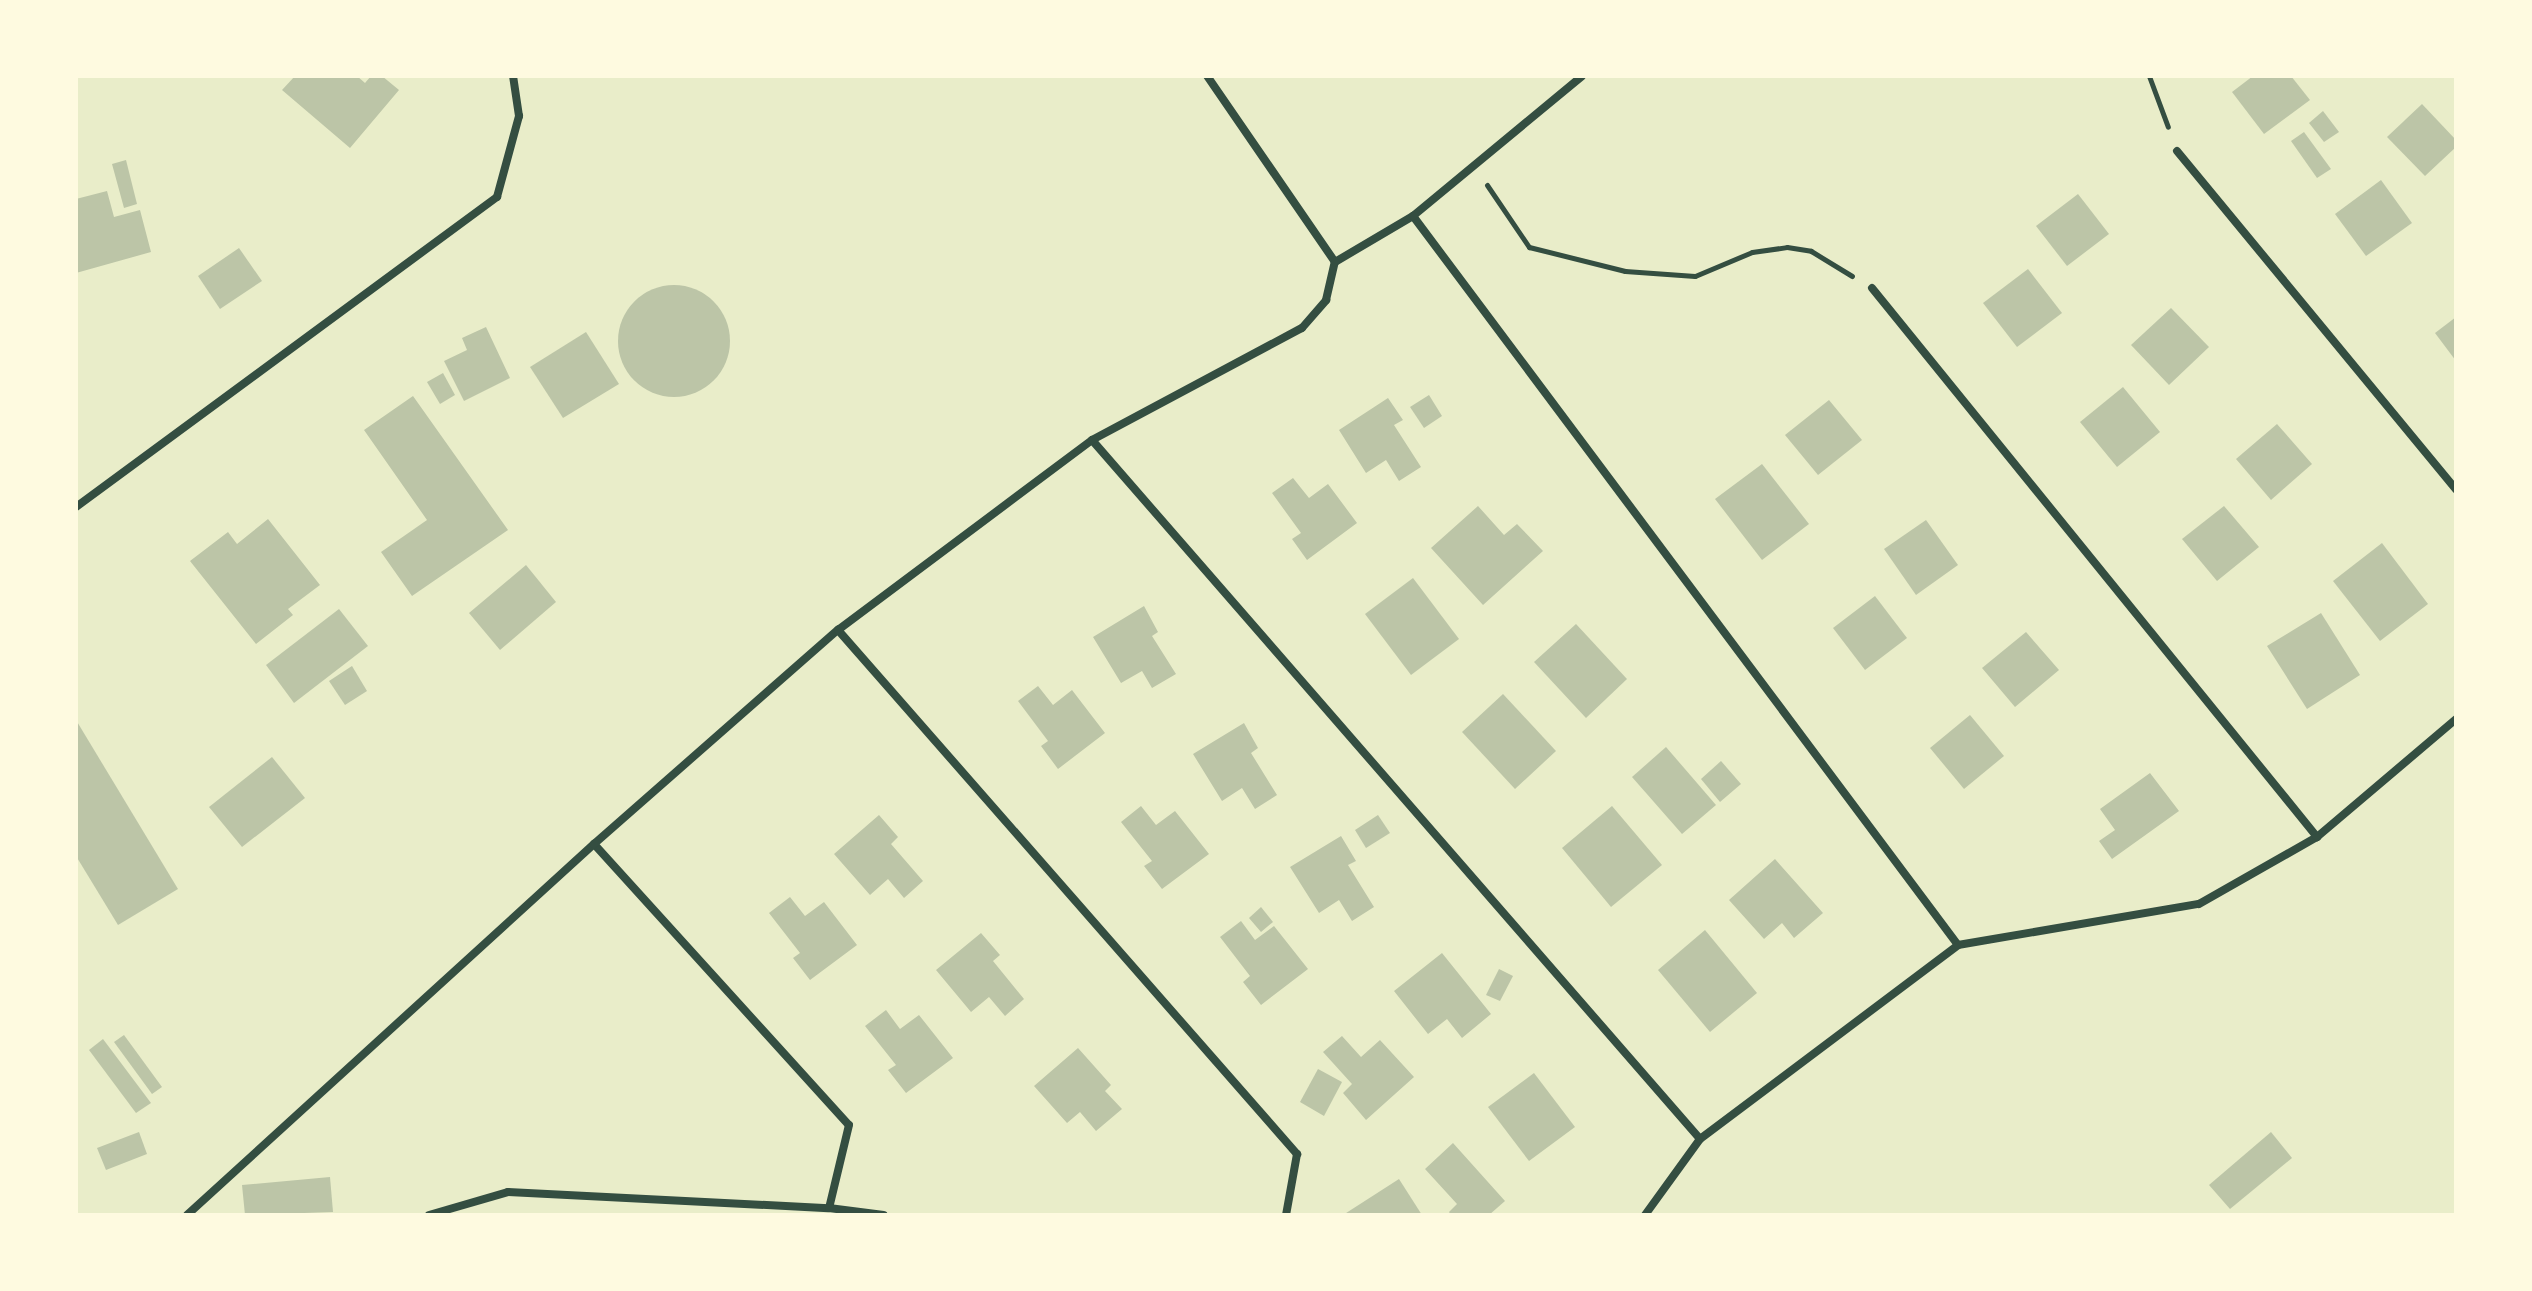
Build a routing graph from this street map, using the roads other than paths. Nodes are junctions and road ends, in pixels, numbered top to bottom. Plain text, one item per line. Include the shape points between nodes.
1 (513, 76) edge
2 (1207, 76) edge
3 (1582, 76) edge
4 (2177, 151) road end
5 (1413, 216) junction
6 (1335, 262) junction
7 (1872, 288) road end
8 (1092, 440) junction
9 (2456, 490) edge
10 (76, 507) edge
11 (838, 630) junction
12 (2456, 719) edge
13 (2317, 837) junction
14 (594, 844) junction
15 (1958, 945) junction
16 (1700, 1139) junction
17 (829, 1208) junction
18 (187, 1215) edge
19 (429, 1215) edge
20 (884, 1215) edge
21 (1286, 1215) edge
22 (1645, 1215) edge

1 - 10 street via 519,116 497,197
2 - 6 street
3 - 5 street
4 - 9 street
5 - 6 street
5 - 15 street
6 - 8 street via 1326,300 1302,328
7 - 13 street
8 - 11 street
8 - 16 street
11 - 14 street
11 - 21 street via 1297,1154
12 - 13 street
13 - 15 street via 2199,904
14 - 17 street via 849,1125
14 - 18 street
15 - 16 street
16 - 22 street
17 - 19 street via 508,1192
17 - 20 street

